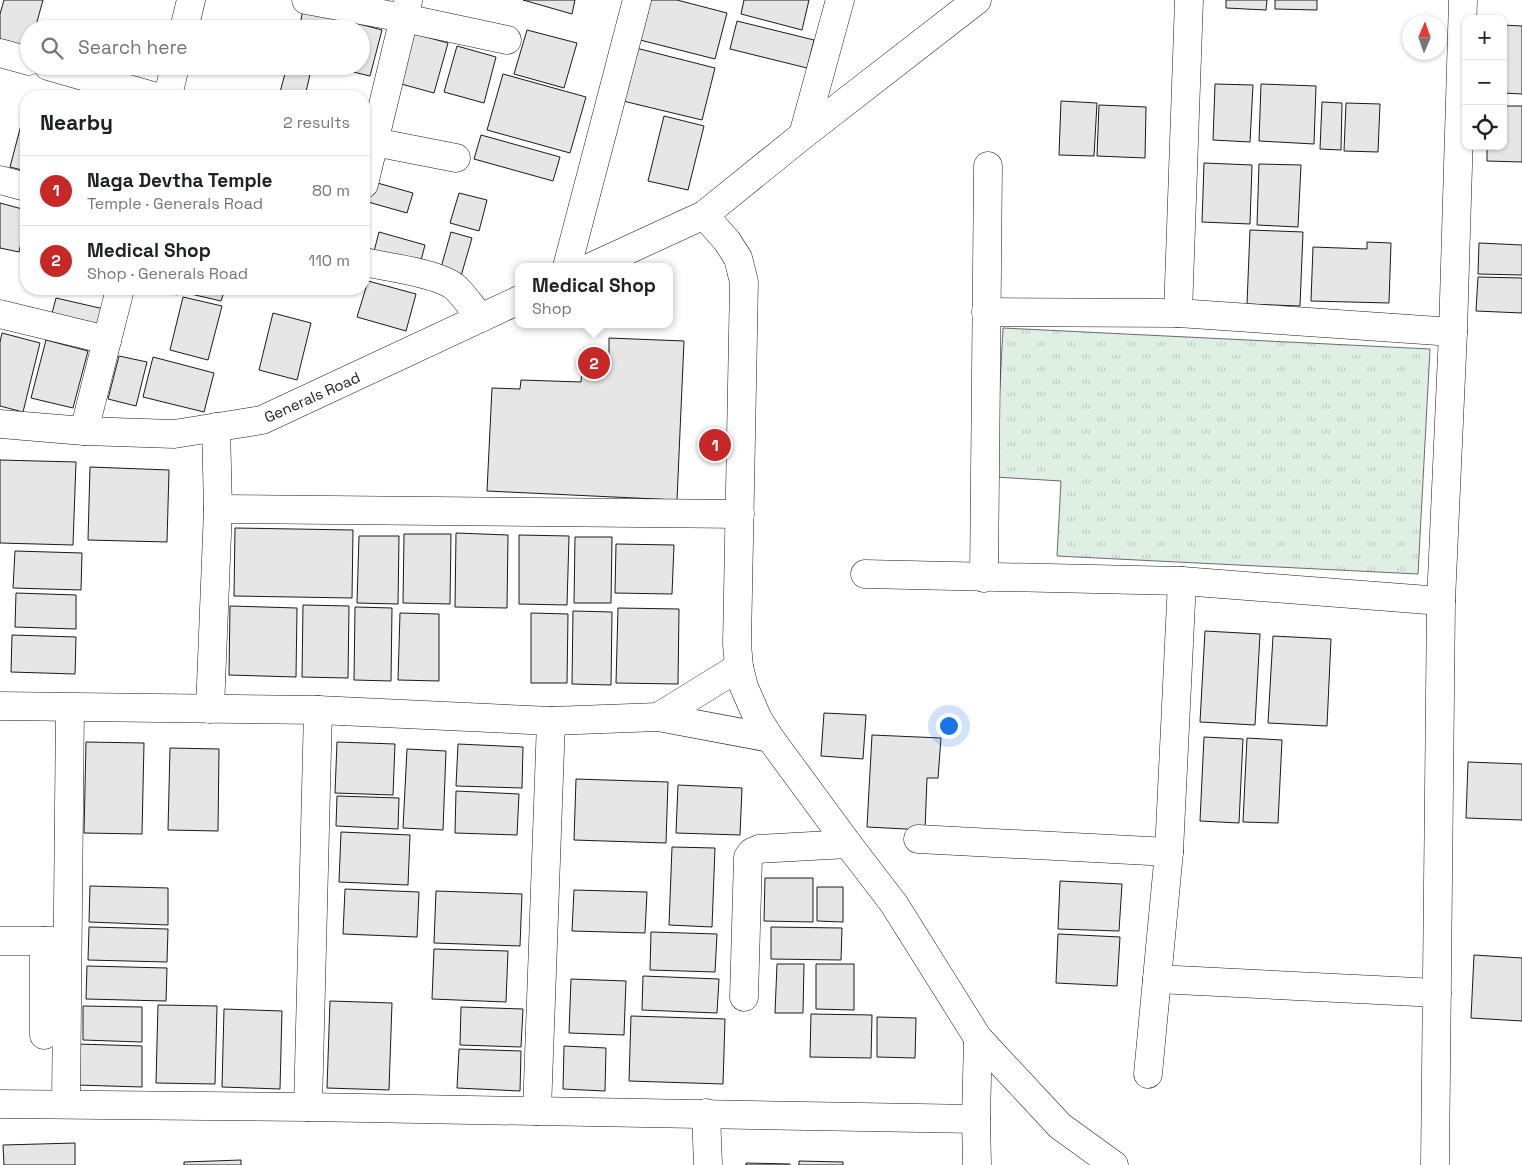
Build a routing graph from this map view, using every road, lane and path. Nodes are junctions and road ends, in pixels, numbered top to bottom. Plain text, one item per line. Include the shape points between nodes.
1 (191, 0) edge
2 (306, 0) edge
3 (636, 0) edge
4 (840, 0) edge
5 (977, 0) edge
6 (1189, 0) edge
7 (1463, 0) edge
8 (406, 9) edge
9 (186, 20) edge
10 (507, 40) dead end
11 (0, 53) edge
12 (20, 59) edge
13 (80, 75) edge
14 (173, 75) edge
15 (132, 90) edge
16 (169, 90) edge
17 (803, 135) junction
18 (370, 137) edge
19 (370, 141) edge
20 (456, 158) dead end
21 (988, 166) dead end
22 (0, 180) edge
23 (20, 185) edge
24 (704, 215) junction
25 (370, 263) edge
26 (568, 263) edge
27 (600, 263) edge
28 (118, 295) edge
29 (515, 302) edge
30 (986, 312) junction
31 (1178, 312) junction
32 (0, 314) edge
33 (481, 318) junction
34 (1453, 332) junction
35 (107, 340) junction
36 (0, 424) edge
37 (216, 427) junction
38 (84, 431) junction
39 (218, 509) junction
40 (740, 514) junction
41 (866, 574) dead end
42 (984, 578) junction
43 (1182, 581) junction
44 (1441, 601) junction
45 (739, 667) junction
46 (0, 706) edge
47 (70, 708) junction
48 (210, 709) junction
49 (318, 710) junction
50 (658, 717) junction
51 (551, 720) junction
52 (770, 738) junction
53 (918, 839) dead end
54 (848, 844) junction
55 (1169, 852) junction
56 (0, 941) edge
57 (56, 941) junction
58 (1157, 979) junction
59 (1437, 993) junction
60 (744, 997) dead end
61 (44, 1035) dead end
62 (978, 1038) junction
63 (1148, 1074) dead end
64 (66, 1103) junction
65 (0, 1104) edge
66 (308, 1107) junction
67 (537, 1111) junction
68 (706, 1114) junction
69 (976, 1119) junction
70 (708, 1165) edge
71 (977, 1165) edge
72 (1114, 1165) edge
73 (1435, 1165) edge

1 - 9 street
2 - 8 street
3 - 26 street
4 - 17 street
5 - 17 street
6 - 31 street
7 - 34 street
8 - 10 street
8 - 18 street
11 - 12 street
13 - 15 street
14 - 16 street
17 - 24 street
19 - 20 street
21 - 30 street
22 - 23 street
24 - 27 street
24 - 40 street via 738,258 744,282
25 - 33 street via 443,280 455,287
28 - 35 street
29 - 33 street, Generals Road
30 - 31 street
30 - 42 street
31 - 34 street
32 - 35 street
33 - 37 street, Generals Road via 262,420
34 - 44 street
35 - 38 street
36 - 38 street, Generals Road
37 - 38 street, Generals Road via 174,434
37 - 39 street
39 - 40 street
39 - 48 street
40 - 45 street
41 - 42 street
42 - 43 street
43 - 44 street
43 - 55 street
44 - 59 street
45 - 50 street
45 - 52 street via 751,704
46 - 47 street
47 - 48 street
47 - 57 street
48 - 49 street
49 - 51 street
49 - 66 street
50 - 51 street
50 - 52 street
51 - 67 street
52 - 54 street
53 - 55 street
54 - 60 street via 759,849 748,857
54 - 62 street via 894,904
55 - 58 street
56 - 57 street
57 - 61 street
57 - 64 street
58 - 59 street
58 - 63 street
59 - 73 street
62 - 69 street
62 - 72 street via 1060,1126
64 - 65 street
64 - 66 street
66 - 67 street
67 - 68 street
68 - 69 street
68 - 70 street
69 - 71 street

